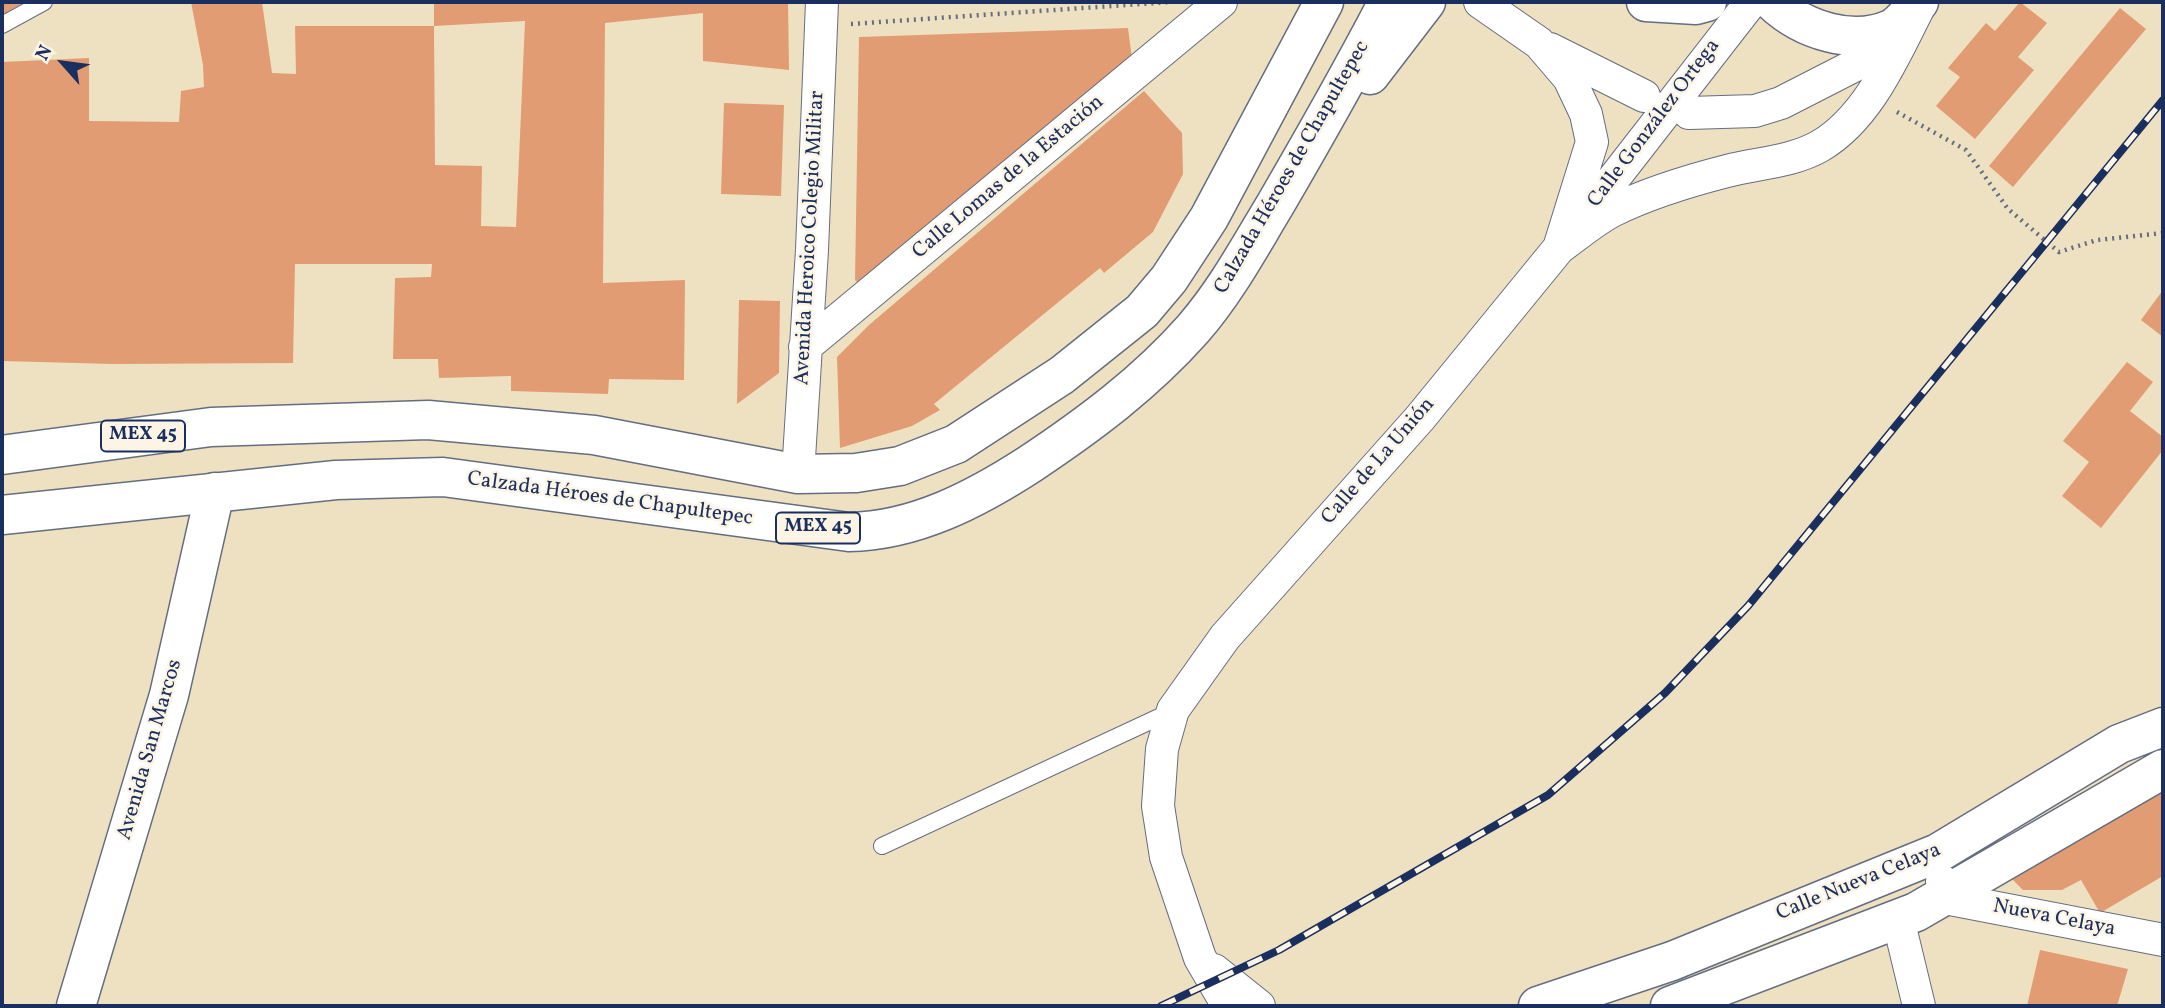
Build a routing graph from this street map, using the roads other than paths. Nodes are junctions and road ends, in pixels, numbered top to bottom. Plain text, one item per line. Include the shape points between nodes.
1 (44, 2) edge
2 (1324, 2) edge
3 (1480, 2) edge
4 (1646, 2) edge
5 (1707, 2) edge
6 (1751, 2) edge
7 (1773, 2) edge
8 (1921, 2) edge
9 (1210, 4) edge
10 (1407, 11) edge
11 (822, 14) edge
12 (2, 25) edge
13 (1893, 28) junction
14 (1539, 43) junction
15 (1644, 96) dead end
16 (1689, 113) dead end
17 (1559, 248) junction
18 (805, 347) junction
19 (2, 455) edge
20 (798, 474) junction
21 (215, 492) junction
22 (2, 514) edge
23 (1173, 710) junction
24 (2163, 727) edge
25 (2163, 769) edge
26 (882, 846) dead end
27 (1938, 853) junction
28 (1945, 898) junction
29 (1898, 919) junction
30 (2163, 940) edge
31 (1200, 958) junction
32 (78, 1004) edge
33 (1228, 1006) edge
34 (1259, 1006) edge
35 (1538, 1006) edge
36 (1670, 1006) edge
37 (1919, 1006) edge

1 - 12 lane
2 - 20 main road, MEX 45 via 1209,218 1142,311 1062,375 956,444 900,466 856,473
3 - 14 street, Calle de La Unión
4 - 5 main road
6 - 17 street, Calle González Ortega
7 - 13 main road via 1824,33 1856,37
8 - 13 main road
8 - 17 street via 1885,72 1849,122 1821,145 1794,157 1729,171 1640,199 1610,212
9 - 18 street, Calle Lomas de la Estación
10 - 21 main road, Calzada Héroes de Chapultepec / MEX 45 via 1290,179 1225,288 1150,373 1091,424 1007,478 944,511 910,524 849,532 443,477 335,480
11 - 18 street, Avenida Heroico Colegio Militar
13 - 16 street via 1867,59 1781,103 1755,111
14 - 15 street
14 - 17 street, Calle de La Unión via 1576,90 1592,142
17 - 23 street, Calle de La Unión via 1420,418 1225,637
18 - 20 street, Avenida Heroico Colegio Militar
19 - 20 main road, MEX 45 via 211,427 428,420 594,435
21 - 22 main road, Calzada Héroes de Chapultepec / MEX 45
21 - 32 main road, Avenida San Marcos via 169,695
23 - 26 lane
23 - 31 street, Calle de La Unión via 1162,749 1158,806 1166,857
24 - 27 main road, Calle Nueva Celaya via 2119,744
25 - 28 main road, Calle Nueva Celaya
27 - 28 street
27 - 35 main road, Calle Nueva Celaya via 1672,961
28 - 29 main road, Calle Nueva Celaya
28 - 30 street, Nueva Celaya
29 - 36 main road, Calle Nueva Celaya
29 - 37 street
31 - 33 street, Calle de La Unión
31 - 34 street

